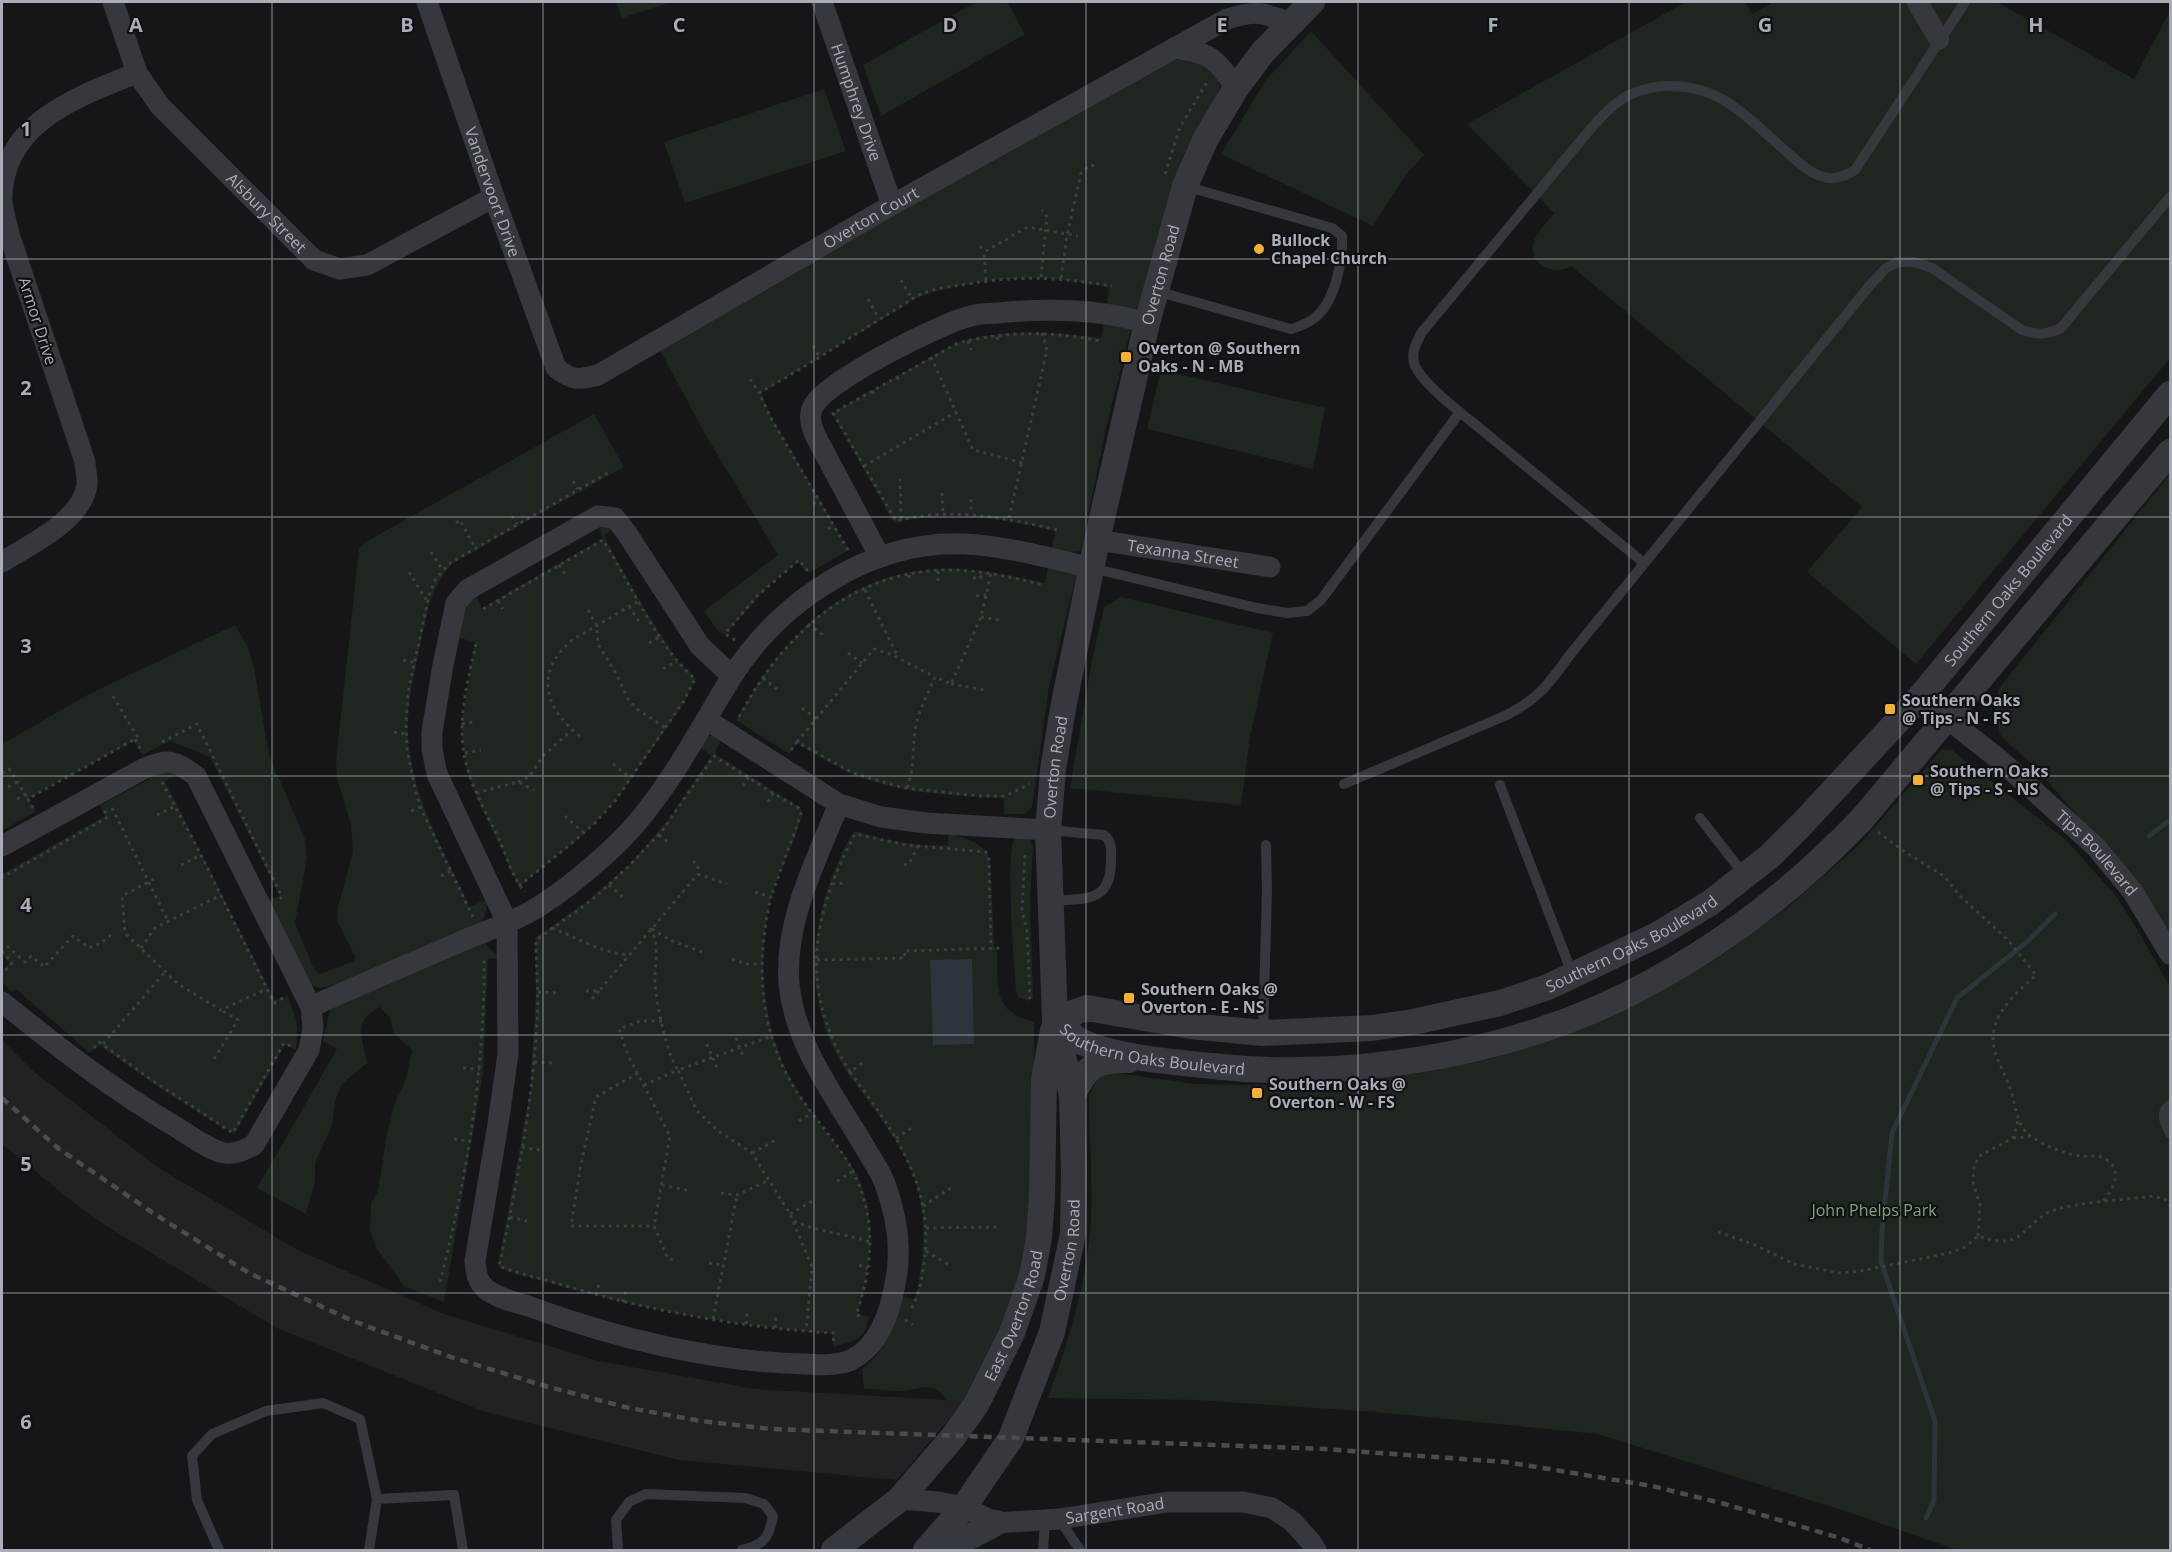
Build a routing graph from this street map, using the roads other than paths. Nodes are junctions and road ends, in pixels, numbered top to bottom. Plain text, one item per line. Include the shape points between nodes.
1 (113, 2) edge
2 (427, 2) edge
3 (822, 2) edge
4 (1312, 2) edge
5 (1917, 2) edge
6 (1965, 2) edge
7 (1290, 23) junction
8 (1939, 39) junction
9 (1174, 48) junction
10 (137, 73) junction
11 (1236, 88) junction
12 (1185, 186) junction
13 (2170, 196) edge
14 (494, 197) junction
15 (892, 205) junction
16 (1156, 291) junction
17 (1147, 322) junction
18 (568, 377) joint
19 (2170, 394) edge
20 (1460, 412) junction
21 (2170, 452) edge
22 (1097, 540) junction
23 (880, 557) junction
24 (2, 562) edge
25 (1644, 563) junction
26 (1270, 567) dead end
27 (1092, 568) junction
28 (732, 676) junction
29 (1920, 697) junction
30 (1946, 718) junction
31 (707, 720) junction
32 (1344, 784) dead end
33 (1500, 785) dead end
34 (839, 804) junction
35 (1700, 818) dead end
36 (1048, 830) junction
37 (1266, 845) dead end
38 (2, 846) edge
39 (1745, 876) junction
40 (1050, 901) junction
41 (507, 922) junction
42 (2170, 954) edge
43 (1573, 976) junction
44 (2, 1002) edge
45 (311, 1006) junction
46 (1587, 1012) junction
47 (1055, 1019) junction
48 (1263, 1033) junction
49 (1153, 1060) junction
50 (1264, 1070) junction
51 (1072, 1096) junction
52 (2170, 1105) edge
53 (2170, 1133) edge
54 (377, 1499) junction
55 (900, 1499) junction
56 (964, 1506) junction
57 (1052, 1520) junction
58 (996, 1522) junction
59 (219, 1551) edge
60 (369, 1551) edge
61 (463, 1551) edge
62 (618, 1551) edge
63 (742, 1551) edge
64 (834, 1551) edge
65 (926, 1551) edge
66 (944, 1551) edge
67 (1043, 1551) edge
68 (1080, 1551) edge
69 (1316, 1551) edge

1 - 10 street, Alsbury Street
2 - 14 street, Vandervoort Drive
3 - 15 street, Humphrey Drive
4 - 7 street, Overton Road
5 - 8 street
6 - 8 lane
7 - 9 street, Overton Court via 1264,13 1245,14 1227,19
7 - 11 street, Overton Road
8 - 20 lane via 1855,170 1844,177 1830,178 1802,166 1734,106 1696,90 1650,87 1609,109 1414,346 1416,368
9 - 11 street via 1200,51 1217,62
9 - 15 street, Overton Court
10 - 14 street, Alsbury Street via 160,105 314,260 340,269 367,265
10 - 24 street, Armor Drive via 74,98 38,122 14,147 4,174 2,203 9,234 85,462 87,485 79,505 62,524
11 - 12 street, Overton Road via 1205,140
12 - 16 street, Overton Road
12 - 16 lane via 1332,228 1342,236 1343,252 1332,294 1316,318 1291,329
13 - 25 lane via 2061,328 2048,334 2022,330 1932,268 1914,262 1898,262 1886,268
14 - 18 street, Vandervoort Drive via 556,368
15 - 18 street, Overton Court via 598,375 581,380
16 - 17 street, Overton Road
17 - 22 street, Overton Road
17 - 23 street via 1077,311 971,315 928,332 822,394 813,406 810,421
19 - 29 street, Southern Oaks Boulevard
20 - 25 lane
20 - 27 lane via 1321,600 1307,611 1287,613 1257,608
21 - 30 street, Southern Oaks Boulevard
22 - 26 street, Texanna Street
22 - 27 street, Overton Road
23 - 27 street via 903,549 964,544
23 - 28 street via 811,594 784,614
25 - 32 lane via 1547,686 1529,703
27 - 36 street, Overton Road via 1063,708
28 - 31 street
28 - 41 street via 700,646 615,518 598,516 467,590 456,603 452,618 432,749 437,774
29 - 30 street, Tips Boulevard
29 - 39 street, Southern Oaks Boulevard via 1802,824
30 - 42 street, Tips Boulevard via 2001,761 2096,847 2133,892
30 - 46 street, Southern Oaks Boulevard via 1862,819 1796,882 1696,956 1654,981
31 - 34 street
31 - 41 street via 667,782 623,838 556,894
33 - 43 lane
34 - 36 street via 915,822
34 - 41 street via 799,906 789,984 808,1051 885,1182 895,1213 899,1251 888,1314 876,1338 850,1361 829,1365 774,1364 685,1350 582,1326 485,1288 477,1277 475,1262 508,1054
35 - 39 lane
36 - 40 street, Overton Road
36 - 40 lane via 1104,836 1111,846 1110,880 1103,892
37 - 48 lane
38 - 45 street via 143,769 161,761 180,765 196,776
39 - 43 street, Southern Oaks Boulevard via 1657,935
40 - 47 street, Overton Road
41 - 45 street
43 - 46 street
43 - 48 street, Southern Oaks Boulevard via 1500,1003 1413,1022
44 - 45 street via 67,1055 137,1104 210,1148 226,1153 242,1152 260,1136 309,1050
46 - 50 street, Southern Oaks Boulevard via 1513,1038 1450,1053 1345,1069
47 - 48 street, Southern Oaks Boulevard via 1087,1008 1190,1026
47 - 49 street, Southern Oaks Boulevard via 1081,1042
47 - 51 street, Overton Road
47 - 55 street, East Overton Road via 1044,1080 1042,1196 1032,1276 1012,1333 976,1405
48 - 50 street
49 - 50 street, Southern Oaks Boulevard
49 - 51 street via 1097,1064 1082,1075
51 - 56 street, Overton Road via 1073,1234 1052,1332 1011,1438
52 - 53 lane via 2163,1116
54 - 59 lane via 360,1419 322,1403 267,1411 212,1434 192,1456 197,1500
54 - 60 lane
54 - 61 lane via 454,1495
55 - 56 street, Sargent Road
55 - 64 street, East Overton Road
56 - 58 street, Sargent Road
56 - 65 street, Overton Road
57 - 58 street, Sargent Road
57 - 67 lane
57 - 68 lane
57 - 69 street, Sargent Road via 1168,1502 1243,1502 1272,1508 1292,1521
58 - 66 street
62 - 63 lane via 616,1520 629,1502 646,1494 745,1498 764,1504 773,1516 770,1533 758,1547

